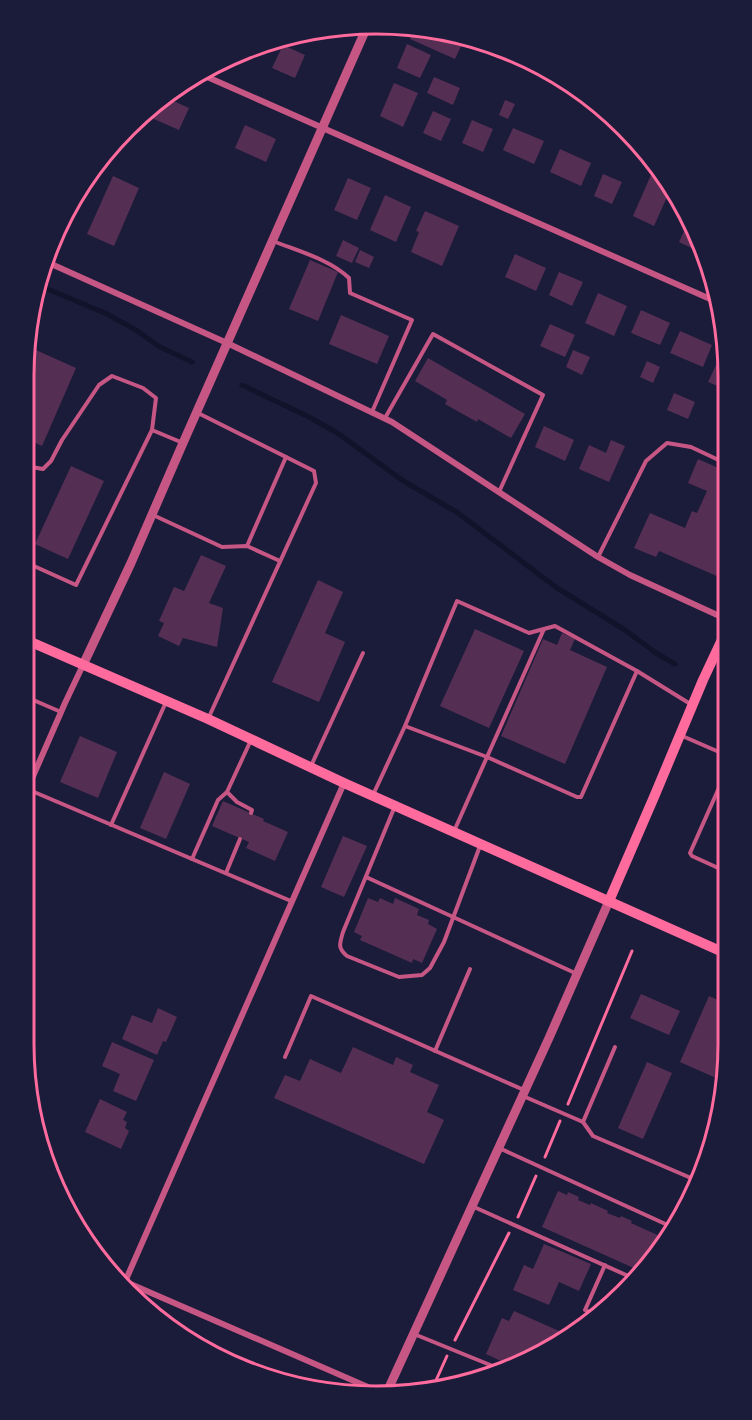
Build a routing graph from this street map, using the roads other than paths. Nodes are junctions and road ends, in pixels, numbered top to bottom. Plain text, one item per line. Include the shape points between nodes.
1 (364, 35) edge
2 (209, 78) edge
3 (323, 128) junction
4 (273, 241) junction
5 (53, 265) edge
6 (708, 298) edge
7 (227, 343) junction
8 (196, 412) junction
9 (372, 412) junction
10 (385, 418) junction
11 (152, 430) junction
12 (183, 443) junction
13 (286, 457) junction
14 (718, 460) edge
15 (34, 468) edge
16 (499, 492) junction
17 (152, 515) junction
18 (247, 546) junction
19 (598, 557) junction
20 (280, 561) junction
21 (34, 566) edge
22 (718, 615) edge
23 (544, 629) junction
24 (34, 643) edge
25 (718, 649) edge
26 (363, 653) dead end
27 (83, 665) junction
28 (637, 671) junction
29 (34, 700) edge
30 (166, 701) junction
31 (692, 706) junction
32 (61, 712) junction
33 (208, 719) junction
34 (405, 726) junction
35 (680, 735) junction
36 (251, 739) junction
37 (718, 752) edge
38 (487, 757) junction
39 (311, 767) junction
40 (34, 773) edge
41 (344, 783) junction
42 (718, 790) edge
43 (34, 792) edge
44 (227, 792) junction
45 (373, 795) junction
46 (396, 806) junction
47 (251, 813) dead end
48 (111, 825) junction
49 (454, 832) junction
50 (240, 839) dead end
51 (481, 844) junction
52 (192, 859) junction
53 (718, 868) edge
54 (226, 873) junction
55 (366, 877) junction
56 (291, 901) junction
57 (609, 901) junction
58 (453, 917) junction
59 (718, 950) edge
60 (470, 969) dead end
61 (577, 974) junction
62 (615, 1047) dead end
63 (435, 1051) junction
64 (285, 1057) dead end
65 (524, 1093) junction
66 (584, 1122) junction
67 (498, 1148) junction
68 (691, 1178) dead end
69 (472, 1206) junction
70 (666, 1224) edge
71 (605, 1265) junction
72 (627, 1275) edge
73 (126, 1276) edge
74 (139, 1289) edge
75 (588, 1311) edge
76 (414, 1333) junction
77 (491, 1365) edge
78 (389, 1385) edge
79 (365, 1386) edge

1 - 3 street
2 - 3 street
3 - 4 street
3 - 6 street
4 - 7 street
4 - 9 lane via 326,262 349,278 350,293 412,320
5 - 7 street
7 - 8 street
7 - 9 street
8 - 12 street
8 - 13 lane
9 - 10 street
10 - 16 street
10 - 16 lane via 433,333 543,395
11 - 12 lane
11 - 15 lane via 156,398 143,388 112,376 99,386 51,461 43,469
11 - 21 lane via 76,585
12 - 17 street
13 - 18 lane
13 - 20 lane via 314,471 316,483
14 - 19 lane via 691,447 667,443 646,461
16 - 19 street
17 - 18 lane via 222,547
17 - 27 street
18 - 20 lane
19 - 22 street
20 - 33 lane
23 - 28 lane via 555,626
23 - 34 lane via 529,633 457,601
23 - 38 lane
24 - 27 main road
25 - 31 main road
26 - 39 lane
27 - 30 main road
27 - 32 street
28 - 31 lane
28 - 38 lane via 580,797
29 - 32 lane
30 - 33 main road
30 - 48 lane
31 - 35 main road
32 - 40 street
33 - 36 main road
34 - 38 lane
34 - 45 lane
35 - 37 lane
35 - 57 main road
36 - 39 main road
36 - 44 lane
38 - 49 lane
39 - 41 main road
41 - 45 main road
41 - 56 street
42 - 53 lane via 690,853
43 - 48 lane
44 - 47 lane
44 - 52 lane via 218,800
45 - 46 main road
46 - 49 main road
46 - 55 lane
48 - 52 lane
49 - 51 main road
50 - 54 lane
51 - 57 main road
51 - 58 lane
52 - 54 lane
54 - 56 lane
55 - 58 lane
55 - 58 lane via 343,932 340,945 347,956 399,977 422,975 438,955
56 - 73 street
57 - 59 main road
57 - 61 street
58 - 61 lane
60 - 63 lane
61 - 65 street
62 - 66 lane
63 - 64 lane via 311,996
63 - 65 lane
65 - 66 lane
65 - 67 street
66 - 68 lane via 593,1136
67 - 69 street
67 - 70 lane
69 - 71 lane
69 - 76 street
71 - 72 lane
71 - 75 lane via 585,1310
74 - 79 street
76 - 77 lane
76 - 78 street

